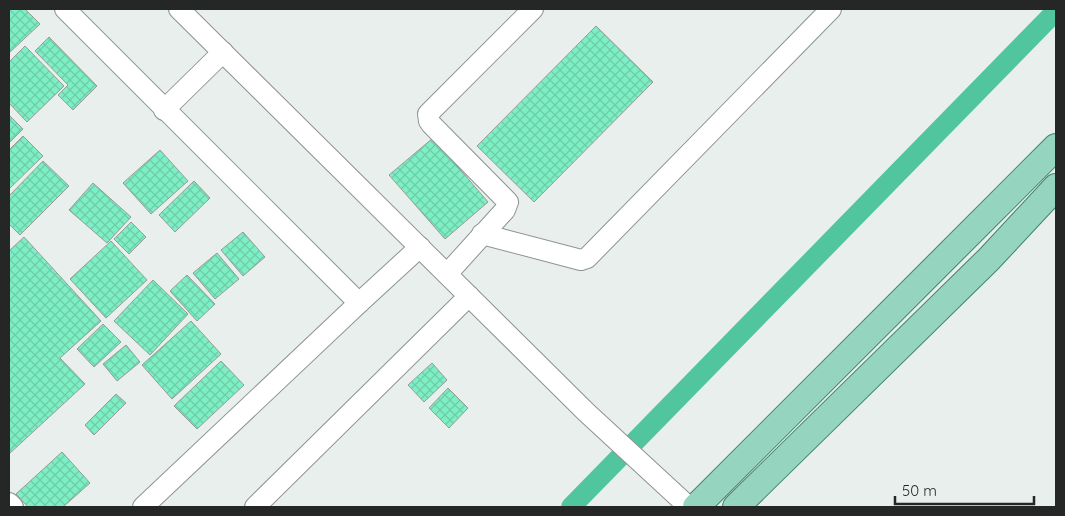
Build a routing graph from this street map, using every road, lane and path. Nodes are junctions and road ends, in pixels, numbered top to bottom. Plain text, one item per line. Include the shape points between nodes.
1 (65, 9) edge
2 (179, 9) edge
3 (532, 9) edge
4 (832, 9) edge
5 (223, 52) junction
6 (164, 110) junction
7 (1056, 148) edge
8 (1056, 187) edge
9 (482, 234) junction
10 (420, 247) junction
11 (447, 274) junction
12 (469, 296) junction
13 (359, 303) junction
14 (9, 503) edge
15 (13, 507) edge
16 (143, 507) edge
17 (255, 507) edge
18 (689, 507) edge
19 (696, 507) edge
20 (736, 507) edge

1 - 6 street
2 - 5 street
3 - 9 street via 428,114 431,124 508,202 505,210
4 - 9 street via 587,258 581,260
5 - 6 street
5 - 10 street
6 - 13 street
7 - 19 main road
8 - 20 main road via 989,259
9 - 11 street
10 - 11 street
10 - 13 street
11 - 12 street
12 - 17 street
12 - 18 street via 586,412
13 - 16 street
14 - 15 street

